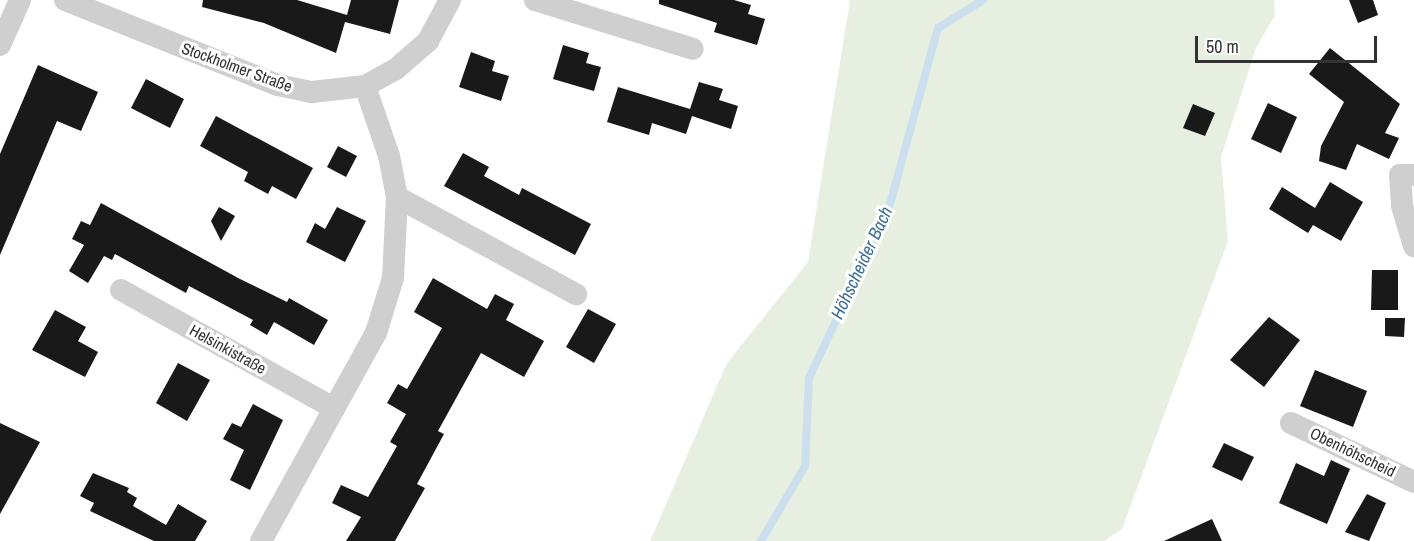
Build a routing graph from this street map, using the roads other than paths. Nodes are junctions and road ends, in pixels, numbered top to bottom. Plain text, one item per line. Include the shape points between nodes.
1 (20, 0) edge
2 (65, 0) edge
3 (450, 0) edge
4 (535, 0) edge
5 (0, 45) edge
6 (693, 50) dead end
7 (365, 87) junction
8 (1399, 177) edge
9 (397, 197) junction
10 (1414, 246) edge
11 (121, 290) dead end
12 (576, 294) dead end
13 (334, 408) junction
14 (1291, 423) dead end
15 (1414, 482) edge
16 (261, 541) edge

1 - 5 street
2 - 7 street, Stockholmer Straße via 288,87 325,92
3 - 7 street, Stockholmer Straße via 420,50
4 - 6 street
7 - 9 street via 389,156
8 - 10 street via 1402,206
9 - 12 street
9 - 13 street via 396,260 384,311
11 - 13 street, Helsinkistraße
13 - 16 street
14 - 15 street, Obenhöhscheid

